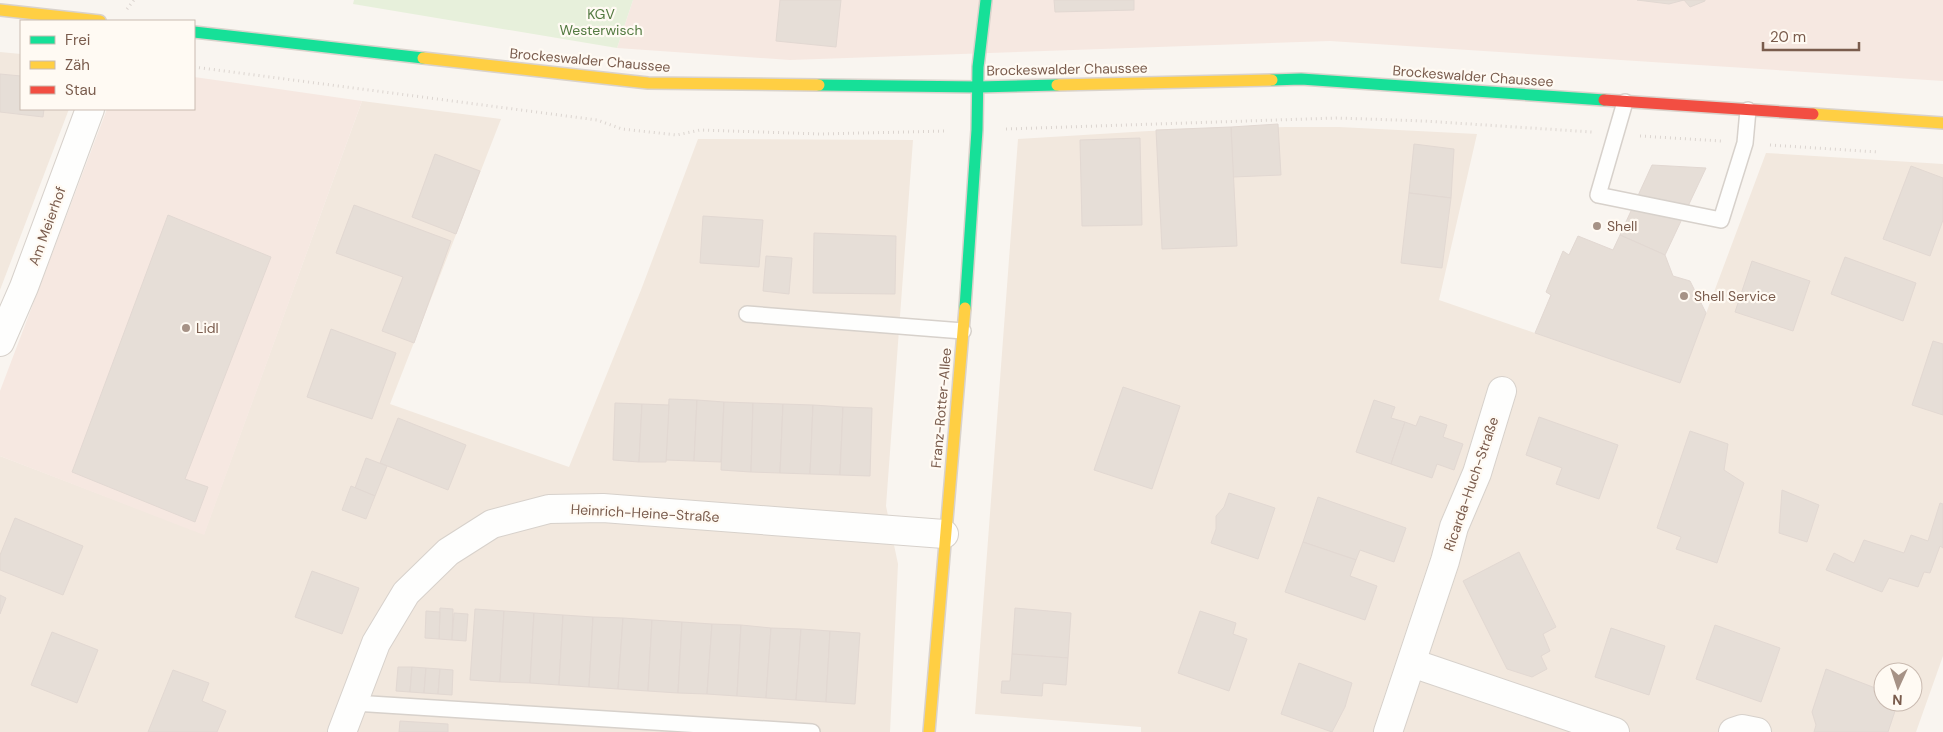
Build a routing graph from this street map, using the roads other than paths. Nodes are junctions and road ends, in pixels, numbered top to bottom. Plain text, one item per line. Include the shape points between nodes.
1 (986, 0) edge
2 (0, 10) edge
3 (91, 20) edge
4 (195, 32) edge
5 (978, 87) junction
6 (1625, 102) junction
7 (90, 110) edge
8 (1748, 110) junction
9 (1943, 123) edge
10 (747, 314) dead end
11 (963, 331) junction
12 (0, 342) edge
13 (1502, 391) dead end
14 (944, 534) junction
15 (1412, 663) junction
16 (354, 703) junction
17 (342, 732) edge
18 (812, 732) edge
19 (929, 732) edge
20 (1388, 732) edge
21 (1614, 732) edge
22 (1733, 732) edge
23 (1757, 732) edge

1 - 5 street, Franz-Rotter-Allee
2 - 3 street
4 - 5 street, Brockeswalder Chaussee via 648,83
5 - 6 street, Brockeswalder Chaussee via 1301,79
5 - 11 street, Franz-Rotter-Allee
6 - 8 street, Brockeswalder Chaussee
6 - 8 lane via 1598,195 1721,220 1745,143
7 - 12 street, Am Meierhof via 24,287
8 - 9 street, Brockeswalder Chaussee
10 - 11 lane
11 - 14 street, Franz-Rotter-Allee
13 - 15 street, Ricarda-Huch-Straße via 1477,473 1454,527
14 - 16 street, Heinrich-Heine-Straße via 603,508 549,509 492,524 448,552 406,593 376,643
14 - 19 street, Franz-Rotter-Allee
15 - 20 street, Ricarda-Huch-Straße
15 - 21 street
16 - 17 street, Heinrich-Heine-Straße
16 - 18 lane
22 - 23 street via 1742,729

